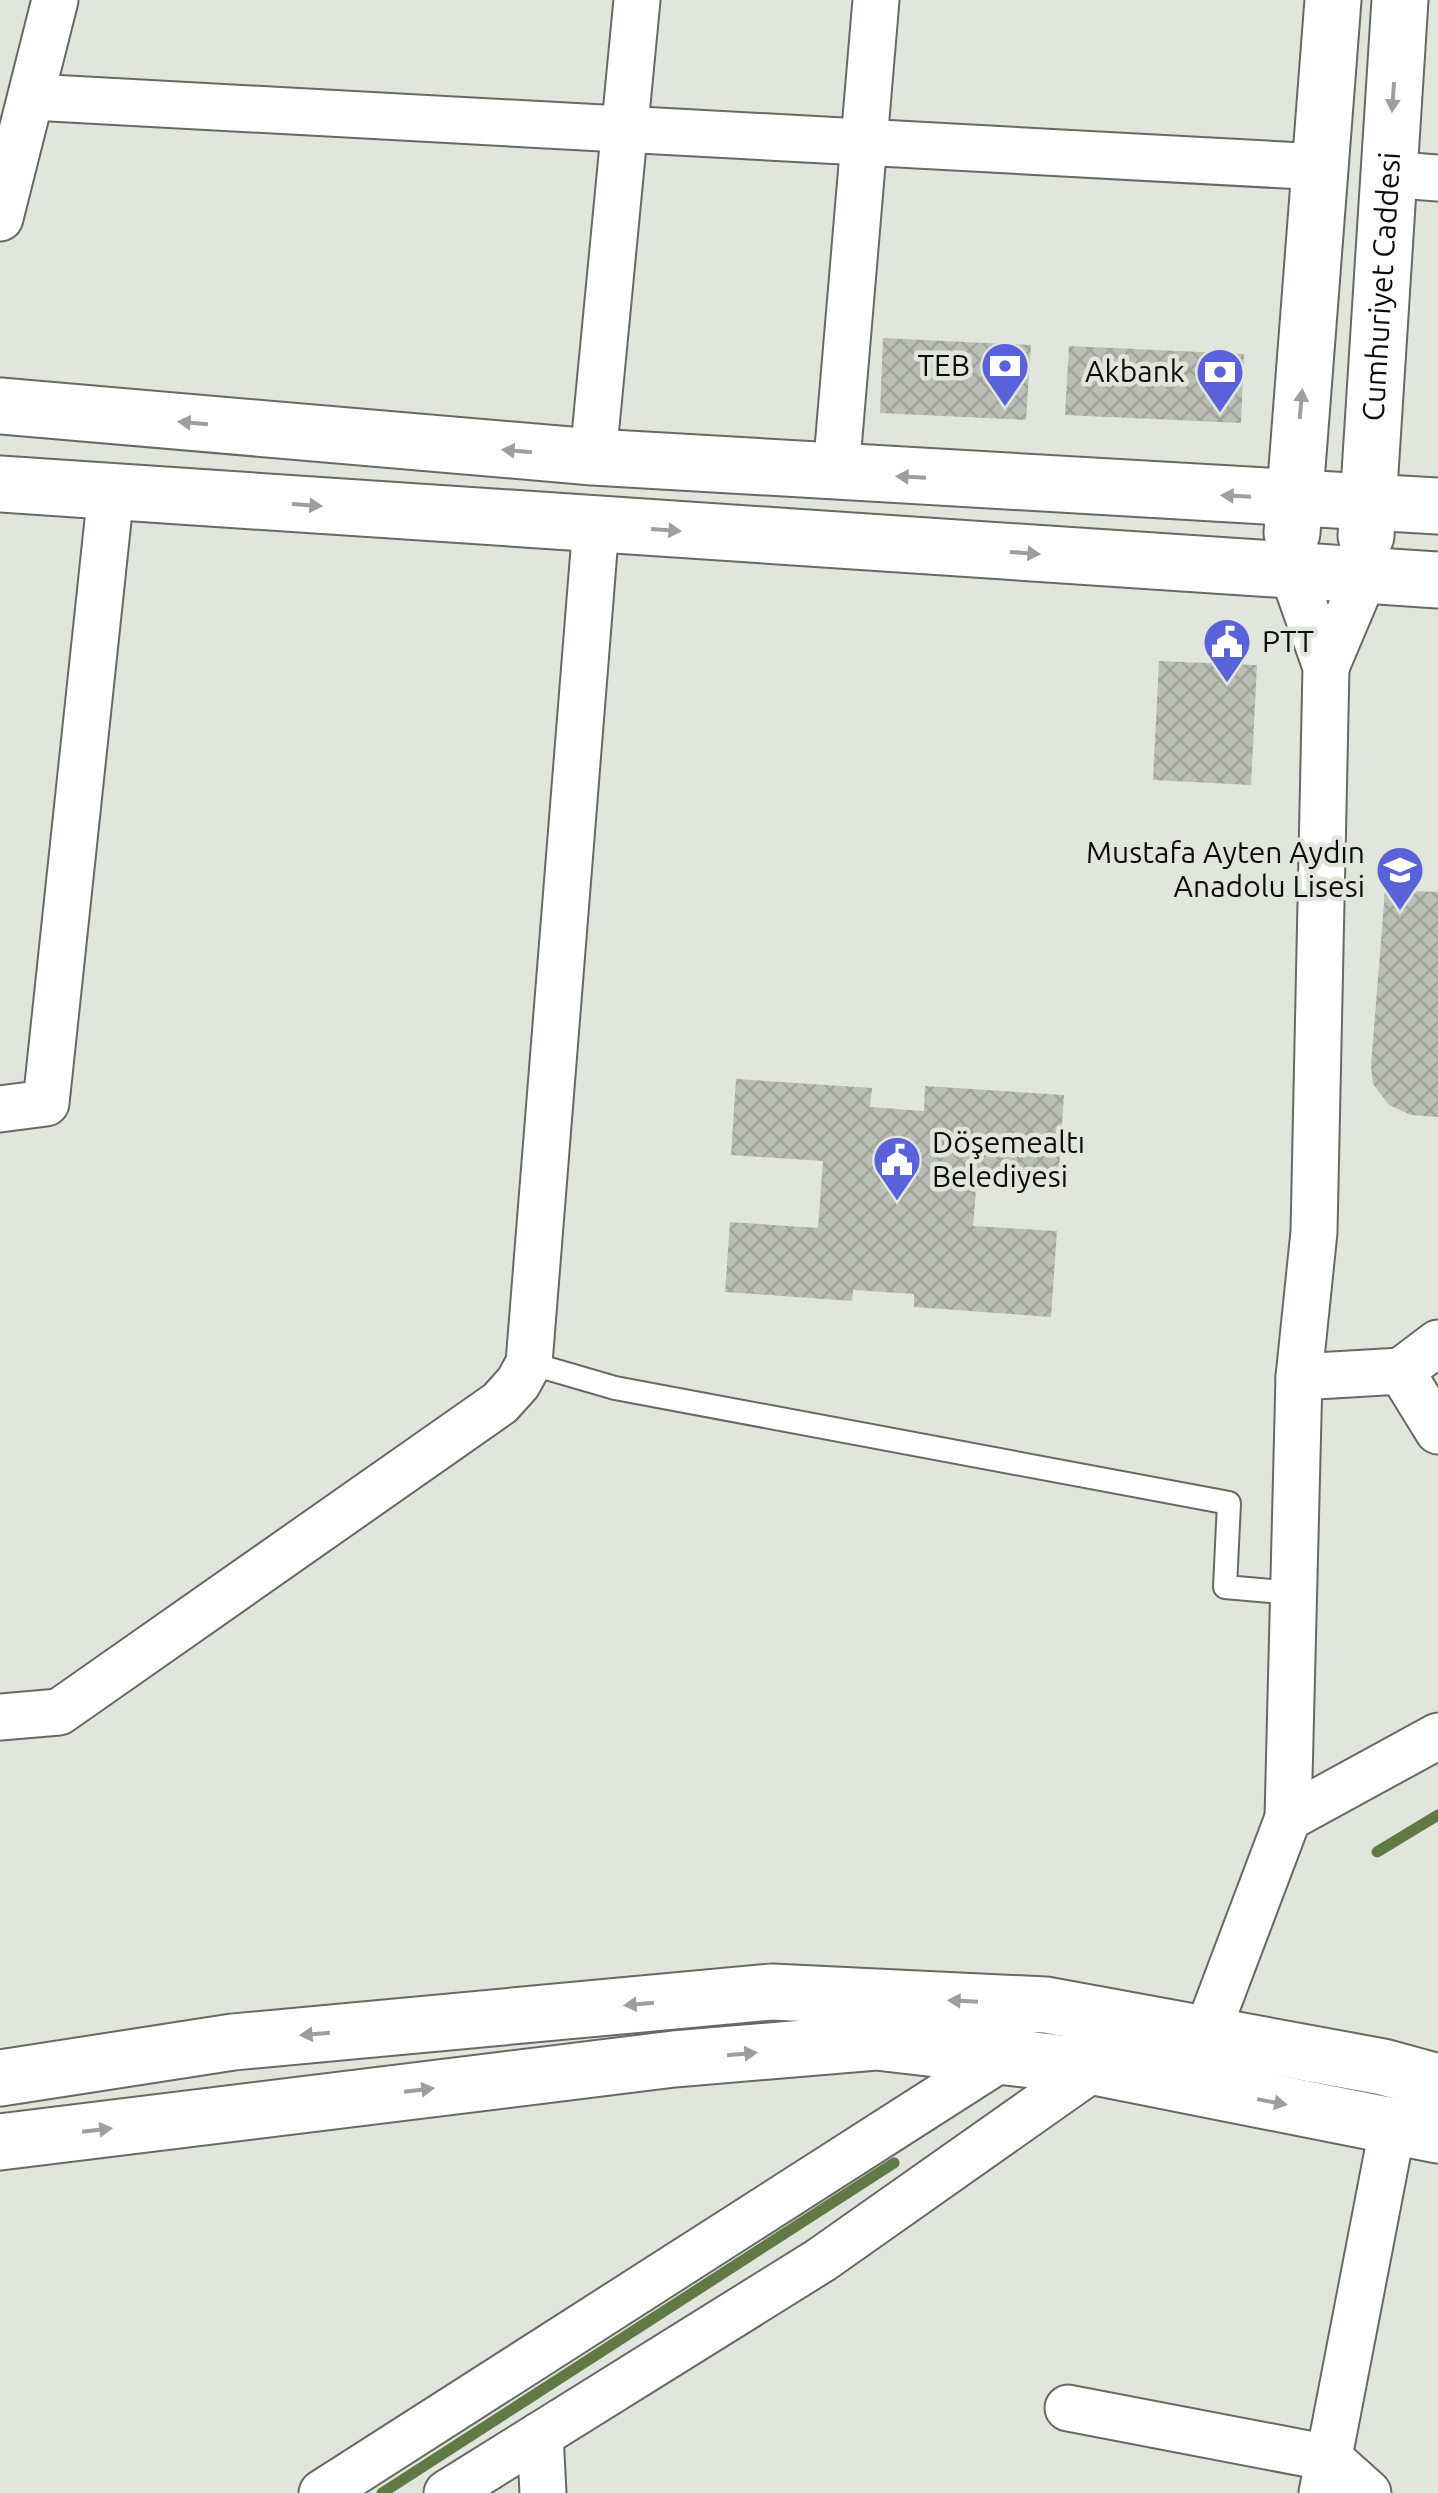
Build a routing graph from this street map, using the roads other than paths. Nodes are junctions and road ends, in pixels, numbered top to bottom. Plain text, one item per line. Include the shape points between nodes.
1 (56, 0) edge
2 (637, 0) edge
3 (876, 0) edge
4 (1332, 0) edge
5 (1400, 0) edge
6 (32, 97) junction
7 (627, 128) junction
8 (864, 141) junction
9 (1321, 167) junction
10 (1413, 176) edge
11 (0, 218) edge
12 (0, 406) edge
13 (593, 458) junction
14 (836, 472) junction
15 (0, 484) edge
16 (111, 492) junction
17 (1293, 499) junction
18 (1368, 502) junction
19 (1438, 506) edge
20 (596, 525) junction
21 (1292, 571) junction
22 (1365, 575) junction
23 (1438, 580) edge
24 (1326, 667) junction
25 (0, 1109) edge
26 (1438, 1343) edge
27 (529, 1364) junction
28 (1401, 1370) junction
29 (1298, 1377) junction
30 (1438, 1431) edge
31 (1294, 1592) junction
32 (0, 1717) edge
33 (1438, 1736) edge
34 (1288, 1818) junction
35 (1046, 2006) junction
36 (1136, 2022) junction
37 (1003, 2057) junction
38 (1201, 2061) junction
39 (1095, 2066) junction
40 (0, 2078) edge
41 (1438, 2082) edge
42 (1416, 2130) edge
43 (0, 2142) edge
44 (1068, 2408) dead end
45 (540, 2435) junction
46 (1325, 2475) edge
47 (322, 2493) edge
48 (446, 2493) edge
49 (543, 2493) edge
50 (1368, 2493) edge

1 - 6 street
2 - 7 street
3 - 8 street
4 - 9 street
5 -> 10 street, Cumhuriyet Caddesi
6 - 7 street
6 - 11 street
7 - 8 street
7 - 13 street
8 - 9 street
8 - 14 street
9 - 10 street
17 -> 9 street
10 - 18 street, Cumhuriyet Caddesi
13 -> 12 street
13 - 14 street
17 -> 14 street
15 - 16 street
16 -> 20 street
16 - 25 street via 46,1103
17 - 18 street
17 - 21 street
18 - 19 street
18 - 22 street, Cumhuriyet Caddesi
20 -> 21 street
20 - 27 street
21 - 22 street
21 - 24 street
22 - 23 street
22 - 24 street
24 - 29 street via 1314,1232
26 - 28 street
27 - 31 lane via 615,1388 1229,1503 1224,1586
27 - 32 street via 500,1403 58,1712
28 - 29 street
28 - 30 street
29 - 31 street
31 - 34 street
33 - 34 street
34 - 38 street
35 - 36 street
35 - 37 street
35 -> 40 street via 772,1992 233,2042
36 - 38 street
36 - 39 street
37 - 39 street
43 -> 37 street via 655,2062 876,2042
37 - 47 street
38 - 39 street
38 - 41 street via 1384,2067
38 -> 42 street
39 - 45 street via 821,2260
42 - 46 street
44 - 46 street
45 - 48 street
45 - 49 street
46 - 50 street

